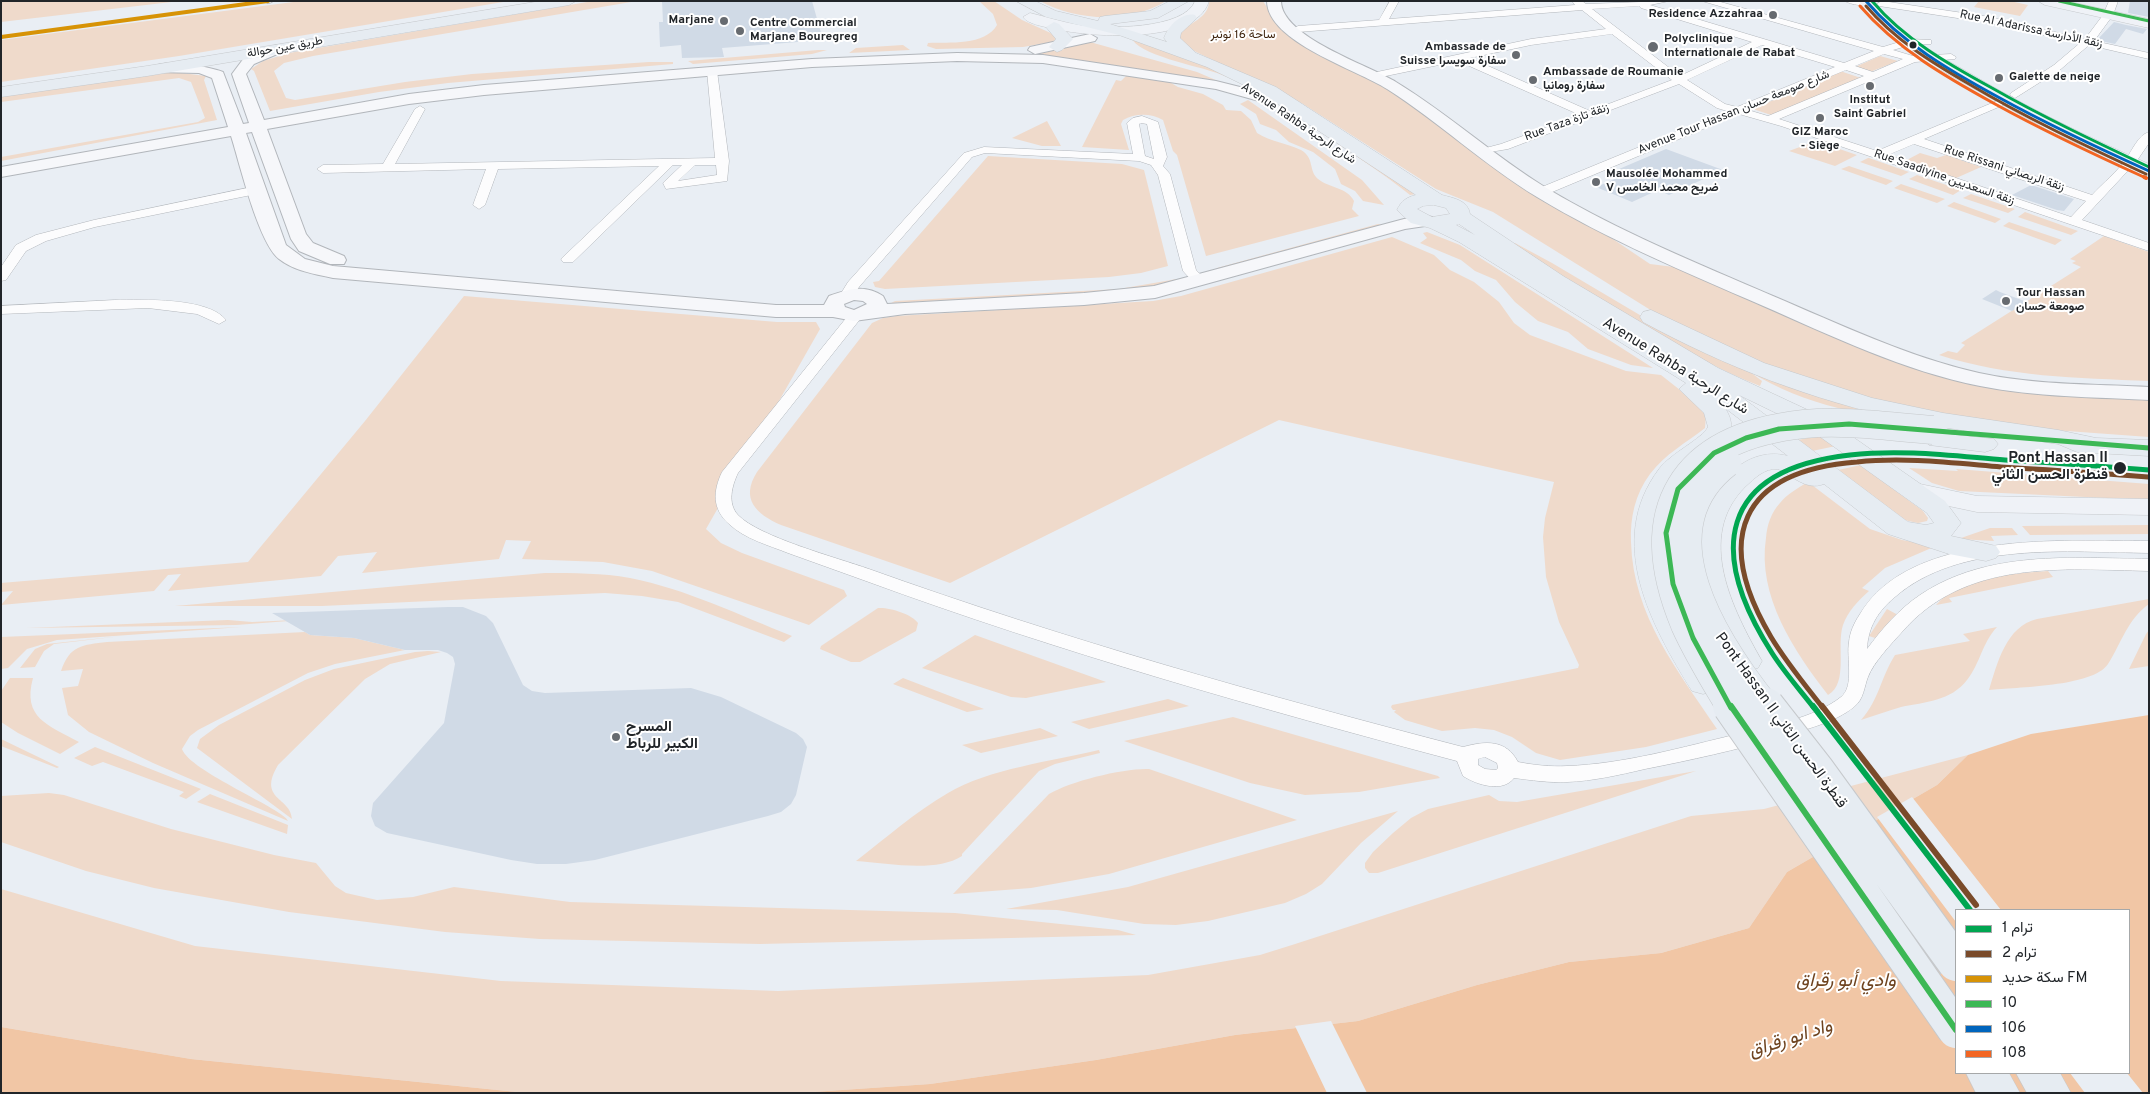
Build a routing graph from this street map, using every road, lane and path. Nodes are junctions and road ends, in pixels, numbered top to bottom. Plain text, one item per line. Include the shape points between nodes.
1 (544, 1) edge
2 (569, 1) edge
3 (1007, 1) edge
4 (1023, 1) edge
5 (1182, 1) edge
6 (1190, 1) edge
7 (1202, 1) edge
8 (1274, 1) edge
9 (1282, 1) edge
10 (1395, 1) edge
11 (1665, 1) edge
12 (1706, 1) edge
13 (1849, 1) edge
14 (2045, 1) edge
15 (2058, 1) edge
16 (1874, 2) edge
17 (1496, 4) dead end
18 (1580, 4) edge
19 (1635, 4) junction
20 (2074, 6) junction
21 (2111, 9) edge
22 (1506, 12) junction
23 (1030, 16) junction
24 (1190, 18) junction
25 (1057, 22) junction
26 (1383, 22) junction
27 (2149, 22) edge
28 (1298, 29) junction
29 (1121, 30) junction
30 (1612, 31) junction
31 (1090, 38) junction
32 (2086, 41) junction
33 (1759, 42) junction
34 (1909, 42) junction
35 (1057, 47) junction
36 (277, 49) junction
37 (1929, 50) junction
38 (1883, 51) junction
39 (1139, 52) junction
40 (2149, 56) edge
41 (1192, 57) junction
42 (1461, 58) junction
43 (1913, 59) junction
44 (1845, 67) junction
45 (159, 69) junction
46 (712, 71) junction
47 (1381, 74) junction
48 (1873, 75) junction
49 (1678, 80) junction
50 (1, 88) edge
51 (1, 92) edge
52 (1259, 96) junction
53 (2010, 98) junction
54 (420, 109) dead end
55 (1739, 111) junction
56 (1590, 115) junction
57 (1770, 119) junction
58 (255, 123) junction
59 (236, 126) junction
60 (2149, 134) edge
61 (1915, 140) junction
62 (1486, 151) junction
63 (1878, 155) junction
64 (1140, 158) junction
65 (2137, 159) edge
66 (723, 161) junction
67 (670, 162) junction
68 (692, 162) junction
69 (1158, 165) junction
70 (1, 166) edge
71 (493, 166) junction
72 (387, 168) junction
73 (323, 169) dead end
74 (1, 172) edge
75 (2149, 172) edge
76 (257, 190) junction
77 (1544, 192) junction
78 (2093, 199) junction
79 (479, 205) dead end
80 (1408, 207) junction
81 (1449, 207) junction
82 (2074, 221) junction
83 (1431, 222) junction
84 (306, 247) junction
85 (2149, 247) edge
86 (285, 255) junction
87 (1674, 258) junction
88 (568, 259) dead end
89 (1195, 276) junction
90 (1, 277) edge
91 (466, 278) junction
92 (853, 305) junction
93 (1, 310) edge
94 (219, 320) dead end
95 (1641, 346) junction
96 (2149, 388) edge
97 (2149, 394) edge
98 (1936, 435) junction
99 (2096, 445) junction
100 (2149, 448) edge
101 (2149, 458) edge
102 (1915, 491) junction
103 (2149, 507) edge
104 (2149, 519) edge
105 (1891, 522) junction
106 (1948, 522) junction
107 (1918, 533) junction
108 (2149, 547) edge
109 (1986, 552) junction
110 (2149, 564) edge
111 (1858, 676) junction
112 (1756, 717) junction
113 (1955, 962) edge
114 (1955, 1028) edge
115 (1987, 1074) edge
116 (2037, 1074) edge
117 (2000, 1093) edge
118 (2051, 1093) edge

1 - 50 highway, طريق عين حوالة
2 - 36 highway, طريق عين حوالة
3 - 23 highway
4 - 25 highway
5 - 25 highway via 1162,12 1130,19
6 - 29 main road via 1174,13
7 - 24 main road
8 - 62 street via 1276,14 1293,32 1325,53 1391,85
9 - 28 street via 1284,13
10 - 26 street
11 - 19 street
12 - 38 street
13 - 16 street, Rue Al Adarissa زنقة الأدارسة
14 - 20 main road
15 - 20 main road
16 - 32 street, Rue Al Adarissa زنقة الأدارسة via 1990,20
16 - 34 main road via 1890,28
16 - 37 main road
17 - 22 street
18 - 19 street
18 - 22 street
18 - 30 street, Rue Saadiyine زنقة السعديين
19 - 33 street
20 - 21 main road
21 - 27 main road
21 - 32 street
22 - 26 street
23 - 25 highway
23 - 29 main road via 1065,27
24 - 29 main road via 1166,26
24 - 41 highway via 1174,31 1172,38
25 - 29 highway, Avenue Rahba شارع الرحبة
25 - 31 highway, Avenue Rahba شارع الرحبة
25 - 35 highway via 1065,39
26 - 28 street
28 - 47 street via 1331,52
29 - 31 main road
29 - 39 highway via 1126,42
29 - 41 highway, Avenue Rahba شارع الرحبة
30 - 42 street via 1540,41
30 - 49 street, Rue Saadiyine زنقة السعديين
31 - 35 street
31 - 39 highway, Avenue Rahba شارع الرحبة
32 - 40 street, Rue Al Adarissa زنقة الأدارسة
32 - 53 street via 2057,67
33 - 44 street
33 - 49 street, Rue Taza زنقة تازة
34 - 37 main road
34 - 38 street, Avenue Tour Hassan شارع صومعة حسان
35 - 58 street via 796,59 485,84 374,98
36 - 45 highway, طريق عين حوالة
36 - 58 street via 251,61 239,72
37 - 43 street, Avenue Tour Hassan شارع صومعة حسان
37 - 53 main road
37 - 53 main road via 1951,56
38 - 43 street
38 - 44 street, Avenue Tour Hassan شارع صومعة حسان
39 - 52 highway, Avenue Rahba شارع الرحبة via 1216,74
41 - 81 highway, Avenue Rahba شارع الرحبة via 1262,86
42 - 47 street
42 - 56 street
43 - 48 street, Avenue Tour Hassan شارع صومعة حسان
44 - 48 street
44 - 55 street, Avenue Tour Hassan شارع صومعة حسان
45 - 51 highway, طريق عين حوالة
45 - 59 street via 200,69 217,74
46 - 52 street via 870,60 1025,58 1198,82
46 - 58 street via 434,96
46 - 66 street
47 - 62 street via 1405,88
48 - 57 street, Avenue Tour Hassan شارع صومعة حسان
49 - 55 street, Rue Saadiyine زنقة السعديين via 1717,104
49 - 56 street, Rue Taza زنقة تازة
52 - 80 highway, Avenue Rahba شارع الرحبة via 1370,172
53 - 61 street
53 - 65 main road
54 - 72 street
55 - 57 street, Rue Saadiyine زنقة السعديين
55 - 77 street, Avenue Tour Hassan شارع صومعة حسان
56 - 62 street, Rue Taza زنقة تازة
57 - 63 street, Rue Saadiyine زنقة السعديين
58 - 59 street
58 - 84 street via 296,235
59 - 70 street
59 - 74 street
59 - 76 street
60 - 65 street
61 - 63 street
61 - 78 street, Rue Rissani زنقة الريصاني
62 - 77 street
63 - 82 street, Rue Saadiyine زنقة السعديين
64 - 69 street
64 - 69 street via 1132,123 1149,120 1161,158
64 - 92 street via 991,150 972,152 853,285
65 - 75 main road
65 - 78 street
66 - 68 street
66 - 68 street via 724,176 721,179 670,186 669,183
67 - 68 street
67 - 71 street
67 - 88 street
69 - 89 street via 1164,174
71 - 72 street
71 - 79 street
72 - 73 street
76 - 86 street via 276,246
76 - 90 street via 41,238 21,248
77 - 87 street
78 - 82 street
80 - 81 highway via 1419,200
80 - 83 highway, Avenue Rahba شارع الرحبة via 1416,218
80 - 89 street
81 - 83 highway via 1451,221
81 - 99 highway via 1489,217 1670,328 1776,375 1838,396 1905,413
81 - 102 highway, Avenue Rahba شارع الرحبة via 1556,280 1705,370 1818,424
82 - 85 street, Rue Saadiyine زنقة السعديين
83 - 89 street via 1404,224
83 - 95 highway, Avenue Rahba شارع الرحبة via 1466,238
84 - 86 street
84 - 91 street via 343,261
86 - 91 street via 302,264 333,272
87 - 96 street via 1959,370 2021,382
87 - 97 street via 1895,354 1956,374 2022,387
89 - 92 street via 1136,295 921,306
91 - 92 street via 690,298
92 - 111 street via 723,485 722,499 726,512 736,523 762,537 932,599 1095,653 1467,756 1474,750 1491,750 1506,760 1509,768 1548,774 1586,772 1711,748 1838,710 1856,691
93 - 94 street via 173,304 196,308
95 - 105 highway, Avenue Rahba شارع الرحبة via 1752,415
95 - 112 highway via 1653,361 1713,408 1720,421 1713,438 1690,452 1664,480 1655,496 1650,514 1649,552 1657,595 1665,618 1692,668 1711,694
98 - 99 highway
98 - 101 highway, Pont Hassan II قنطرة الحسن الثاني via 1991,445
98 - 112 highway, Pont Hassan II قنطرة الحسن الثاني, bridge via 1827,423 1767,431 1733,442 1706,458 1680,486 1669,510 1667,538 1676,598 1696,647
99 - 100 highway
102 - 103 main road via 1977,504
102 - 106 highway, Avenue Rahba شارع الرحبة via 1942,512
104 - 106 main road via 1999,516
105 - 107 highway, Avenue Rahba شارع الرحبة via 1908,532
105 - 112 highway, bridge via 1853,506 1794,466 1780,461 1760,463 1727,488 1708,521 1707,553 1724,618 1750,666
106 - 107 highway, Avenue Rahba شارع الرحبة via 1942,530
107 - 109 highway via 1949,545
108 - 109 street
109 - 111 street via 1924,570 1880,601 1861,630
110 - 111 street via 2024,566 1959,581 1925,599 1912,611 1882,643
112 - 113 highway, Pont Hassan II قنطرة الحسن الثاني, bridge
112 - 114 highway, Pont Hassan II قنطرة الحسن الثاني, bridge
115 - 117 highway
116 - 118 highway

